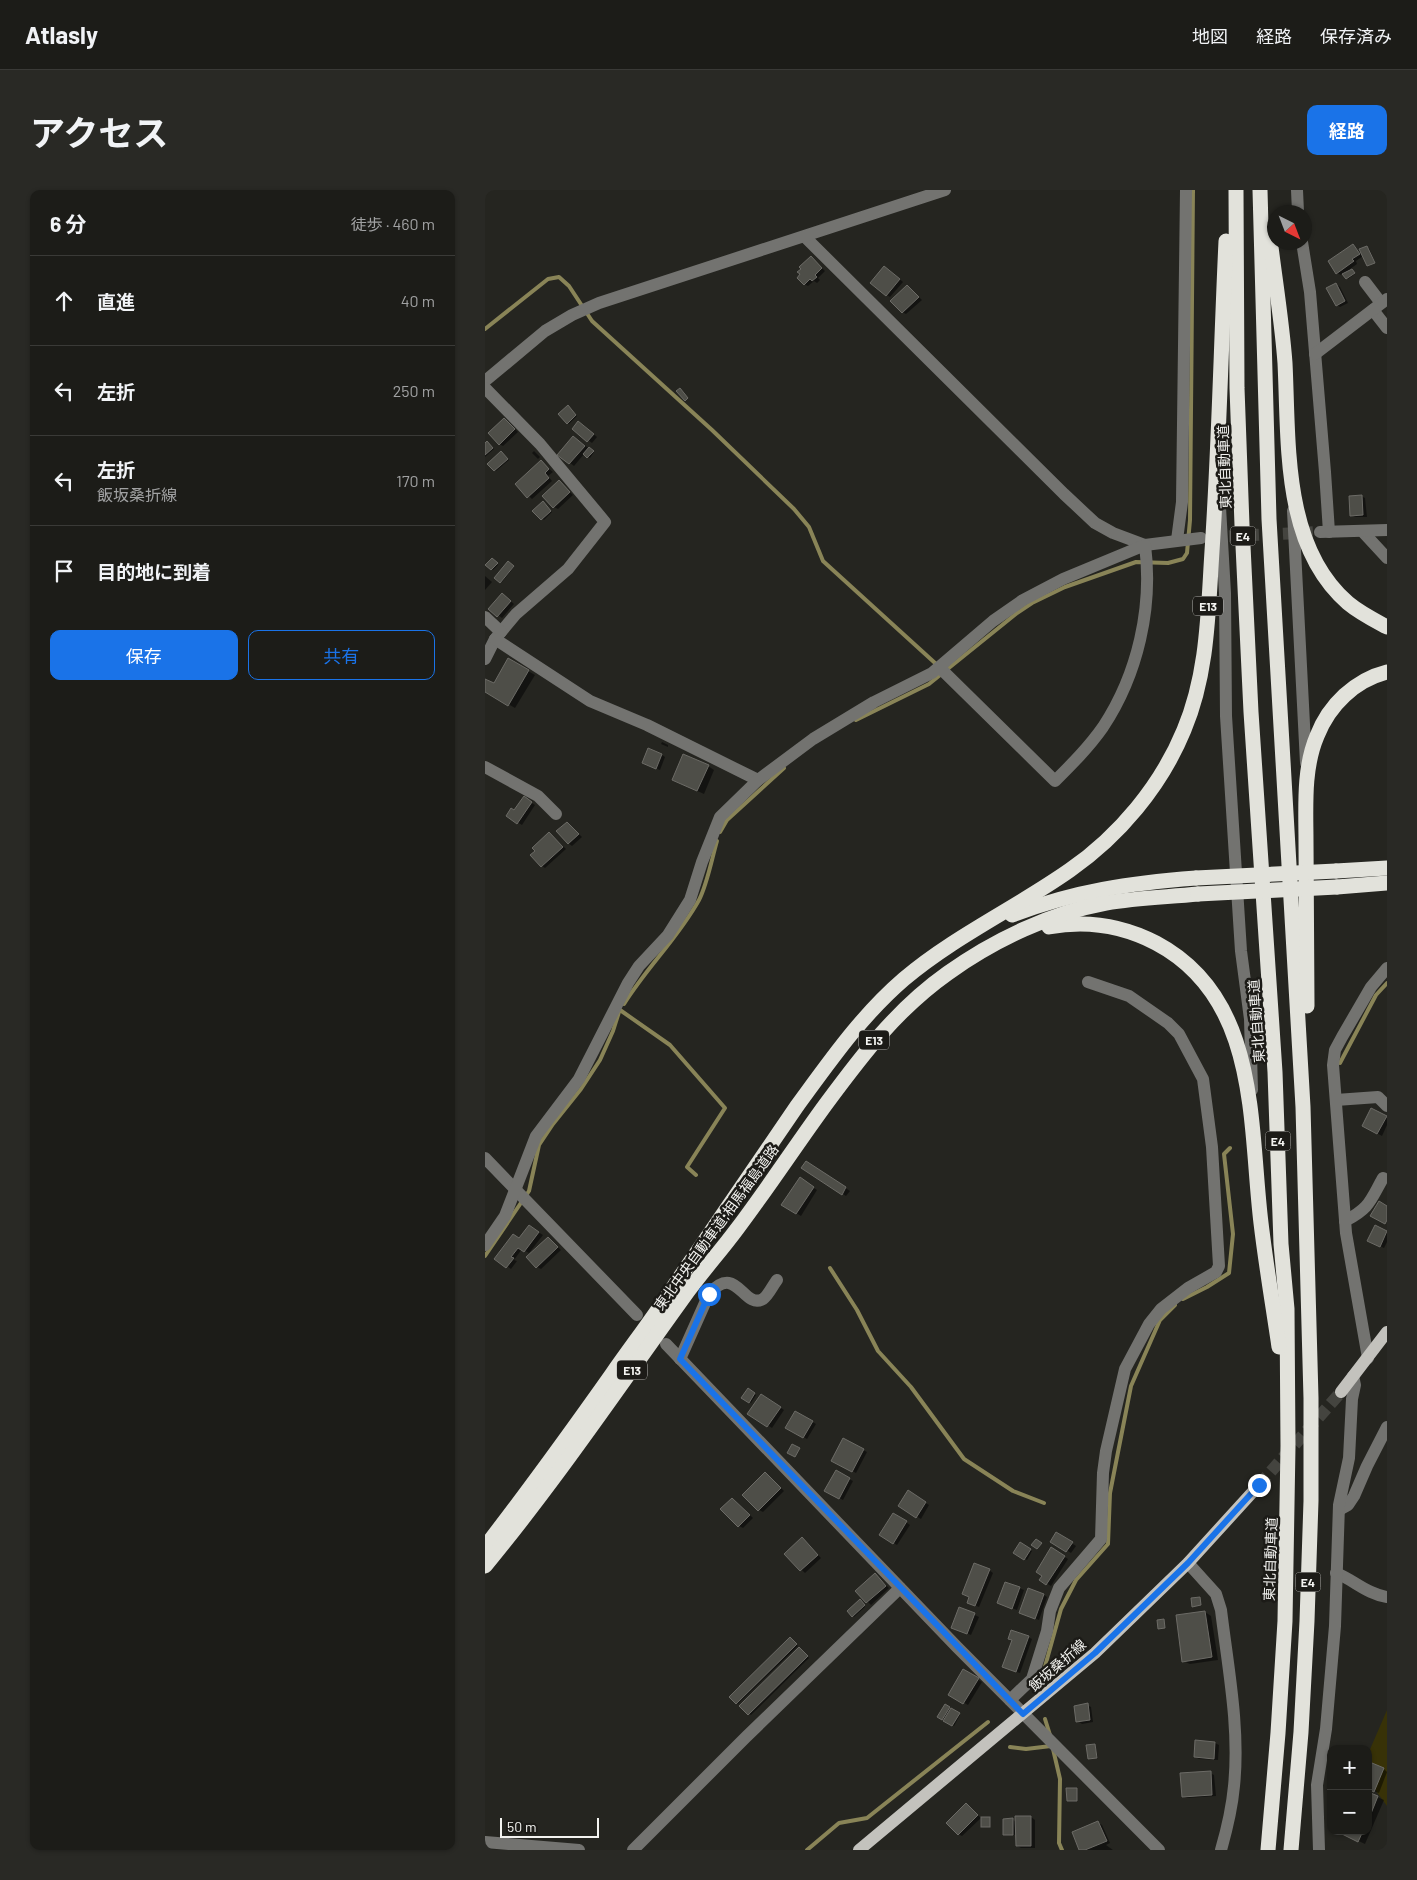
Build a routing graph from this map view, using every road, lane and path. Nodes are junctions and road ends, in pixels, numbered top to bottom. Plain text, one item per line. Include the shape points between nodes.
1 (945, 190) edge
2 (1186, 190) edge
3 (1228, 190) edge
4 (1236, 190) edge
5 (1262, 190) edge
6 (1297, 190) edge
7 (1298, 205) edge
8 (805, 237) junction
9 (1303, 250) edge
10 (1365, 282) dead end
11 (1380, 304) edge
12 (1387, 328) edge
13 (1315, 354) junction
14 (485, 381) edge
15 (485, 388) edge
16 (1217, 472) junction
17 (1292, 481) junction
18 (1387, 530) edge
19 (1362, 531) junction
20 (1145, 545) junction
21 (1387, 558) edge
22 (485, 617) edge
23 (1387, 627) edge
24 (498, 636) junction
25 (485, 659) edge
26 (942, 670) junction
27 (1387, 672) edge
28 (485, 766) edge
29 (758, 780) junction
30 (1307, 782) junction
31 (555, 814) dead end
32 (1387, 868) edge
33 (1387, 883) edge
34 (980, 926) junction
35 (1003, 940) junction
36 (1387, 968) edge
37 (1088, 982) dead end
38 (1336, 1100) junction
39 (1387, 1106) edge
40 (1253, 1118) junction
41 (485, 1158) edge
42 (1383, 1178) dead end
43 (522, 1196) junction
44 (1345, 1221) junction
45 (485, 1244) edge
46 (777, 1280) dead end
47 (1309, 1312) junction
48 (637, 1315) dead end
49 (1387, 1332) edge
50 (666, 1344) dead end
51 (1368, 1358) junction
52 (680, 1359) junction
53 (1353, 1376) junction
54 (1341, 1392) tunnel mouth
55 (1288, 1400) junction
56 (1387, 1426) edge
57 (1259, 1485) tunnel mouth
58 (1339, 1510) junction
59 (485, 1547) edge
60 (1188, 1563) junction
61 (485, 1566) edge
62 (1336, 1573) junction
63 (900, 1588) junction
64 (1387, 1596) edge
65 (1010, 1700) junction
66 (1023, 1714) junction
67 (485, 1842) edge
68 (579, 1850) edge
69 (633, 1850) edge
70 (859, 1850) edge
71 (1159, 1850) edge
72 (1221, 1850) edge
73 (1268, 1850) edge
74 (1291, 1850) edge
75 (1319, 1850) edge

1 - 8 street
2 - 20 street via 1182,502 1188,539
3 - 16 highway, E13
4 - 55 highway, 東北自動車道 / E4 via 1237,388 1242,525 1275,1072 1281,1244 1287,1309
5 - 17 highway via 1284,349
5 - 47 highway, E4 via 1269,519 1302,1087
6 - 7 street
8 - 14 street via 572,315 545,331
8 - 20 street via 1080,510 1113,533
9 - 13 street
10 - 11 street
11 - 12 street
11 - 13 street
13 - 19 street via 1325,472 1324,532
15 - 24 street via 540,444 605,522 568,568 516,614
16 - 34 highway, E13 via 1201,675 1184,731 1171,758 1137,808 1095,851
16 - 40 street via 1224,566 1226,716 1241,951 1250,1019
17 - 23 highway via 1299,522 1307,547 1320,570 1348,602
17 - 30 street
18 - 19 street
19 - 21 street
20 - 26 street via 1031,596 993,621
20 - 26 street via 1148,594 1128,680 1102,727 1076,761 1055,781
22 - 24 street
24 - 25 street
24 - 29 street via 590,701 647,725
26 - 29 street via 874,702 813,739
27 - 30 highway via 1358,684 1340,699 1326,718 1316,737
28 - 31 street via 538,796
29 - 43 street via 720,817 691,900 668,935 639,966 579,1078 536,1136
30 - 47 highway via 1308,1043 1314,1206
32 - 34 highway, bridge via 1149,882 1093,890 1034,906
33 - 35 highway, E13, bridge via 1134,899 1055,917
34 - 59 highway, 東北中央自動車道;相馬福島道路 / E13 via 903,980 844,1040 674,1287
35 - 40 highway via 1040,928 1099,925 1144,937 1185,962 1216,998 1227,1019 1243,1063
35 - 61 highway, 東北中央自動車道;相馬福島道路 / E13 via 948,972 923,992 864,1052 737,1230 685,1295 576,1448
36 - 38 street via 1371,987 1335,1050
37 - 65 street via 1129,996 1168,1023 1179,1034 1203,1079 1212,1147 1219,1266 1216,1272 1161,1309 1149,1324 1125,1369 1106,1450 1101,1539 1059,1588 1033,1679
38 - 39 street via 1378,1097
38 - 44 street
40 - 55 highway via 1261,1223
41 - 43 street
42 - 44 street via 1368,1206
43 - 45 street
43 - 48 street
44 - 51 street
46 - 52 street via 764,1298 757,1301 729,1283 716,1286 709,1294
47 - 74 highway, E4 via 1311,1501 1307,1621
49 - 51 main road
50 - 52 street
51 - 53 main road
52 - 63 street
53 - 54 main road
53 - 58 street via 1349,1458
55 - 73 highway, 東北自動車道 / E4 via 1285,1621
56 - 58 street via 1354,1496
57 - 60 main road, 飯坂桑折線
58 - 62 street
60 - 66 main road, 飯坂桑折線 via 1095,1653
60 - 72 street via 1216,1594 1221,1610 1235,1722 1234,1786
62 - 64 street via 1363,1589
62 - 75 street via 1326,1729 1317,1785
63 - 65 street
63 - 69 street
65 - 66 street
66 - 70 main road, 飯坂桑折線
66 - 71 street
67 - 68 street

